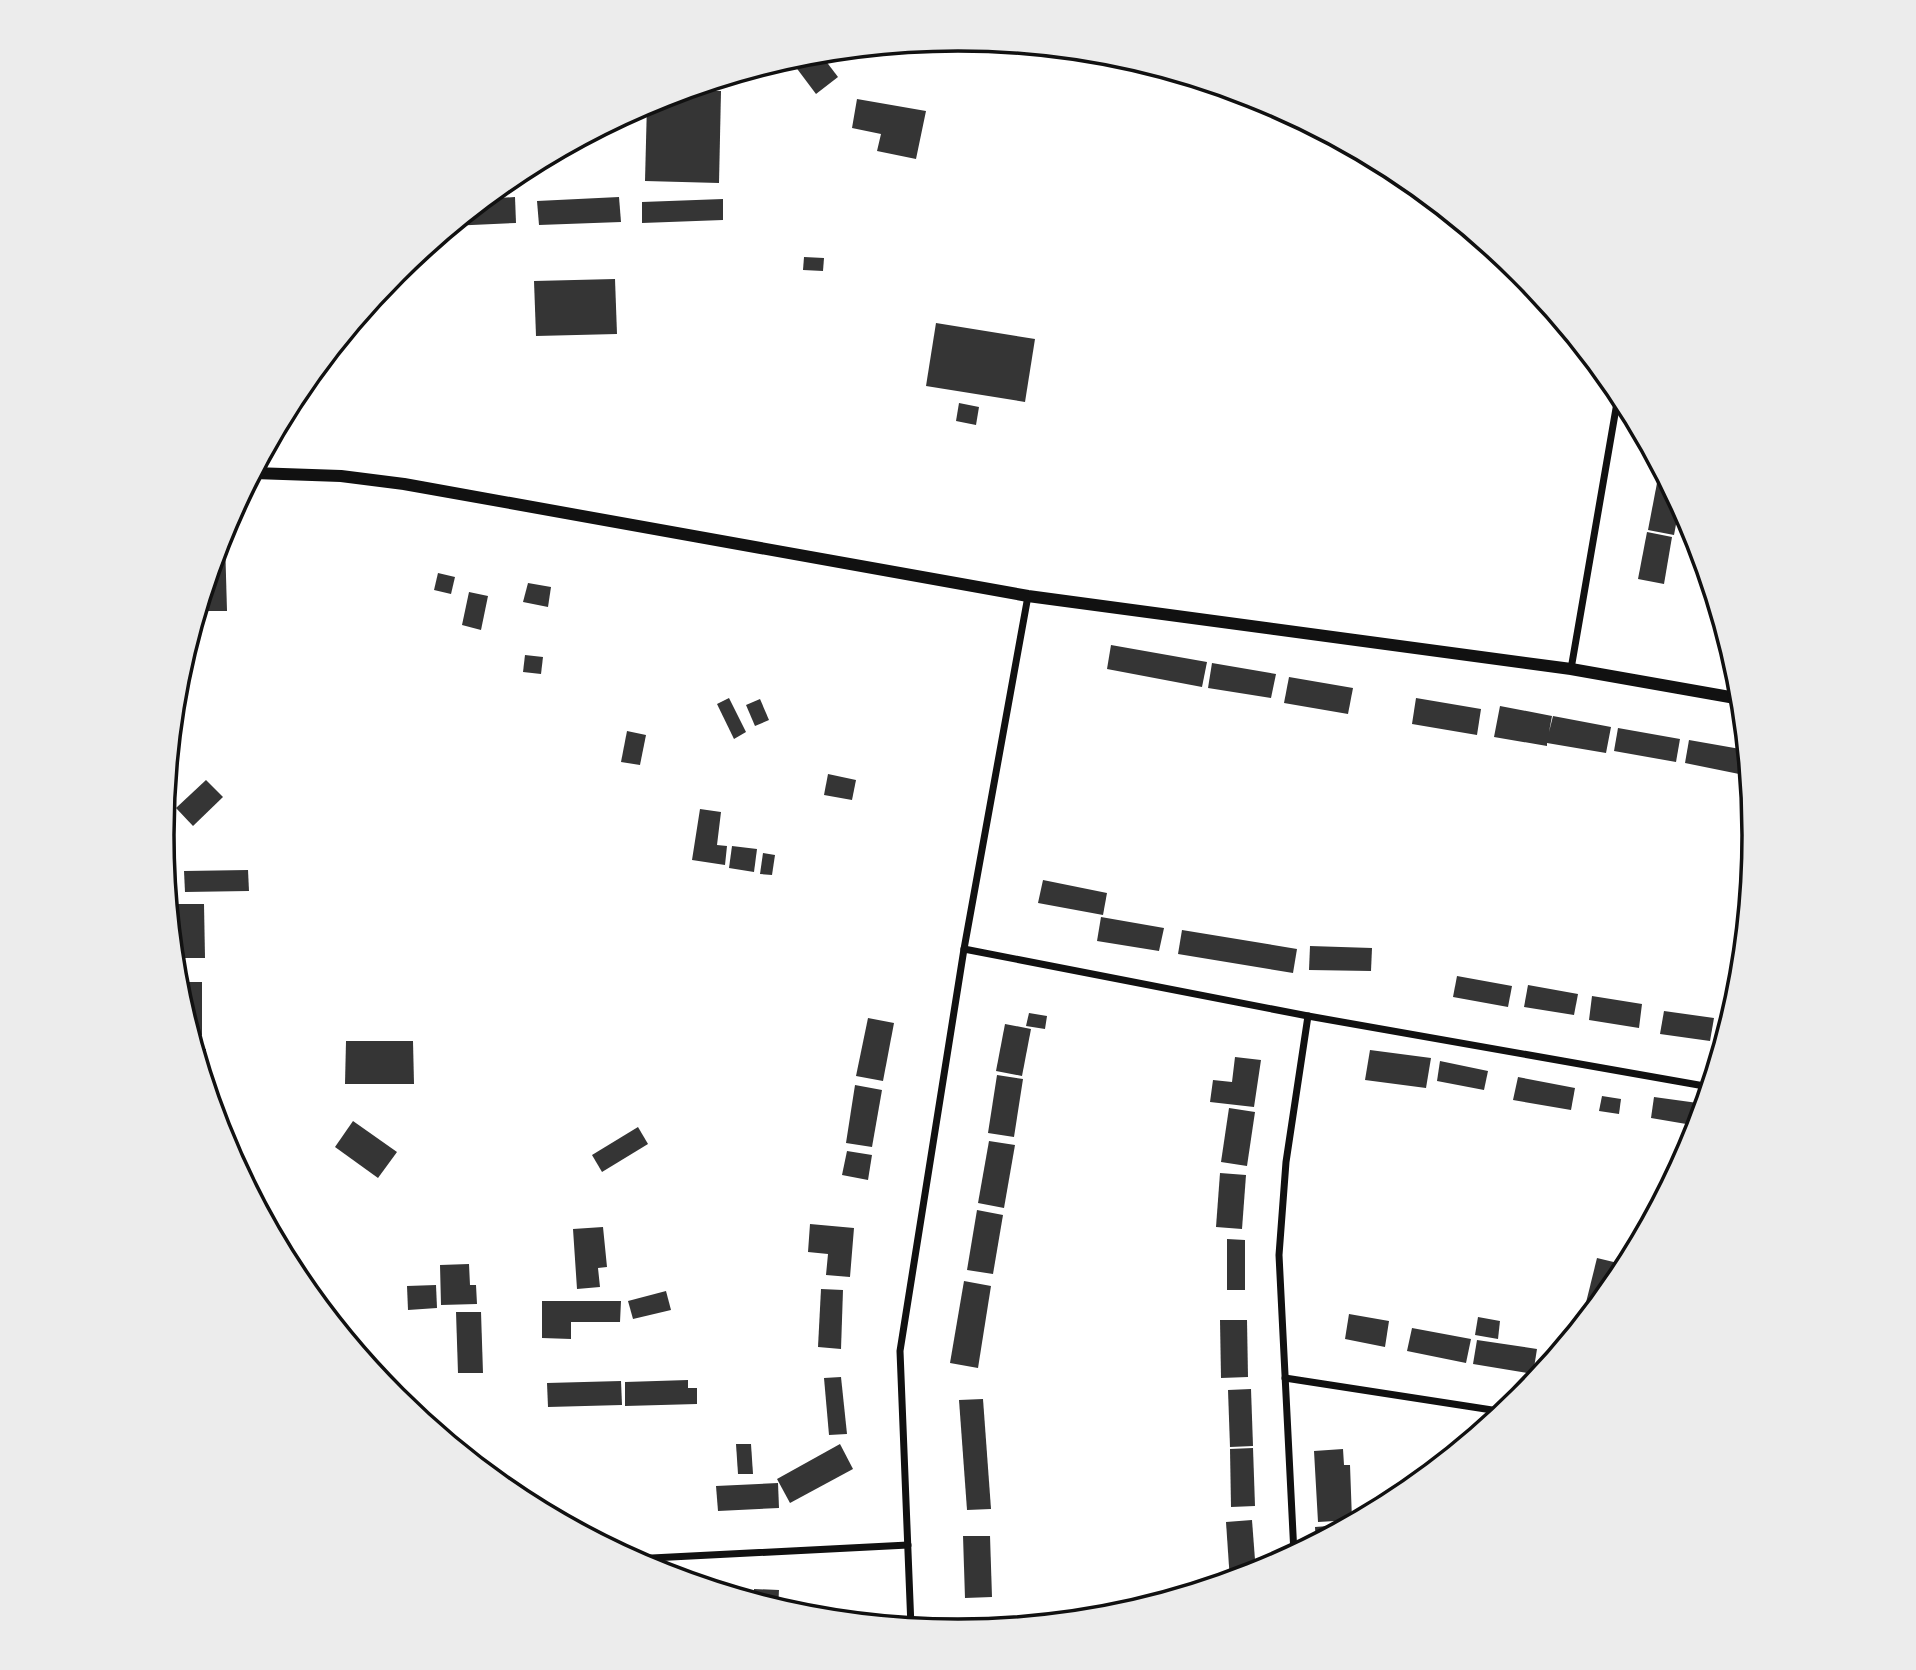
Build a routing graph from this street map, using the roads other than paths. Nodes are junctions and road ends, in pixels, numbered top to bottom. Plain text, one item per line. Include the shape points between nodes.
1 (1616, 409) edge
2 (263, 474) edge
3 (1028, 596) junction
4 (1571, 669) junction
5 (1730, 697) edge
6 (964, 949) junction
7 (1308, 1016) junction
8 (1701, 1085) edge
9 (1285, 1378) junction
10 (1491, 1410) edge
11 (1293, 1543) edge
12 (908, 1545) junction
13 (654, 1558) edge
14 (911, 1618) edge

1 - 4 street
2 - 3 street via 404,484
3 - 4 street
3 - 6 street
4 - 5 street
6 - 7 street
6 - 12 street via 900,1351
7 - 8 street
7 - 9 street via 1281,1206
9 - 10 street
9 - 11 street
12 - 13 street
12 - 14 street

